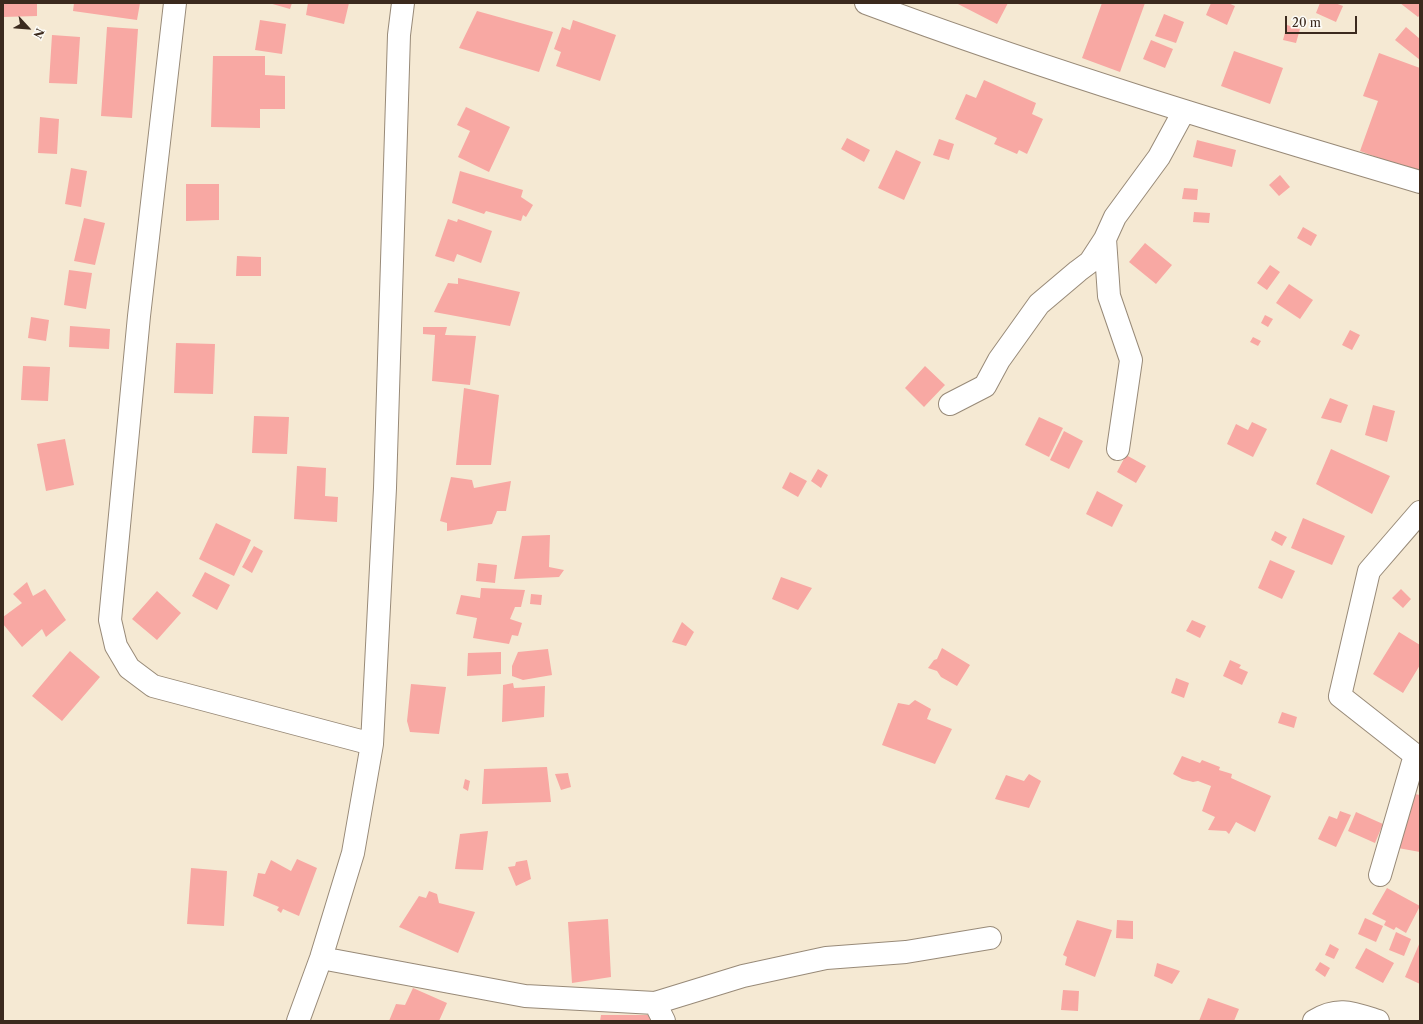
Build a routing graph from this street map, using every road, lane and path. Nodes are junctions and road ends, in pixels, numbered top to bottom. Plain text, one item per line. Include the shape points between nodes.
1 (175, 3) edge
2 (403, 3) edge
3 (866, 3) edge
4 (1184, 112) junction
5 (1420, 182) edge
6 (1105, 239) junction
7 (950, 404) dead end
8 (1118, 449) dead end
9 (1420, 512) edge
10 (372, 744) junction
11 (1417, 756) edge
12 (1380, 875) dead end
13 (990, 938) dead end
14 (321, 958) junction
15 (659, 1012) edge
16 (298, 1021) edge
17 (1314, 1021) edge
18 (1378, 1021) edge

1 - 10 street via 139,316 110,620 116,646 129,668 153,686
2 - 10 street via 399,51 385,488
3 - 4 street via 962,39
4 - 5 street
4 - 6 street via 1158,157 1115,217
6 - 7 street via 1090,262 1039,304 999,360 985,386
6 - 8 street via 1109,296 1131,360
9 - 11 street via 1369,571 1340,696
10 - 14 street via 353,854
11 - 12 street
13 - 15 street via 906,952 826,958 721,982
14 - 15 street via 525,996
14 - 16 street
17 - 18 street via 1336,1011

